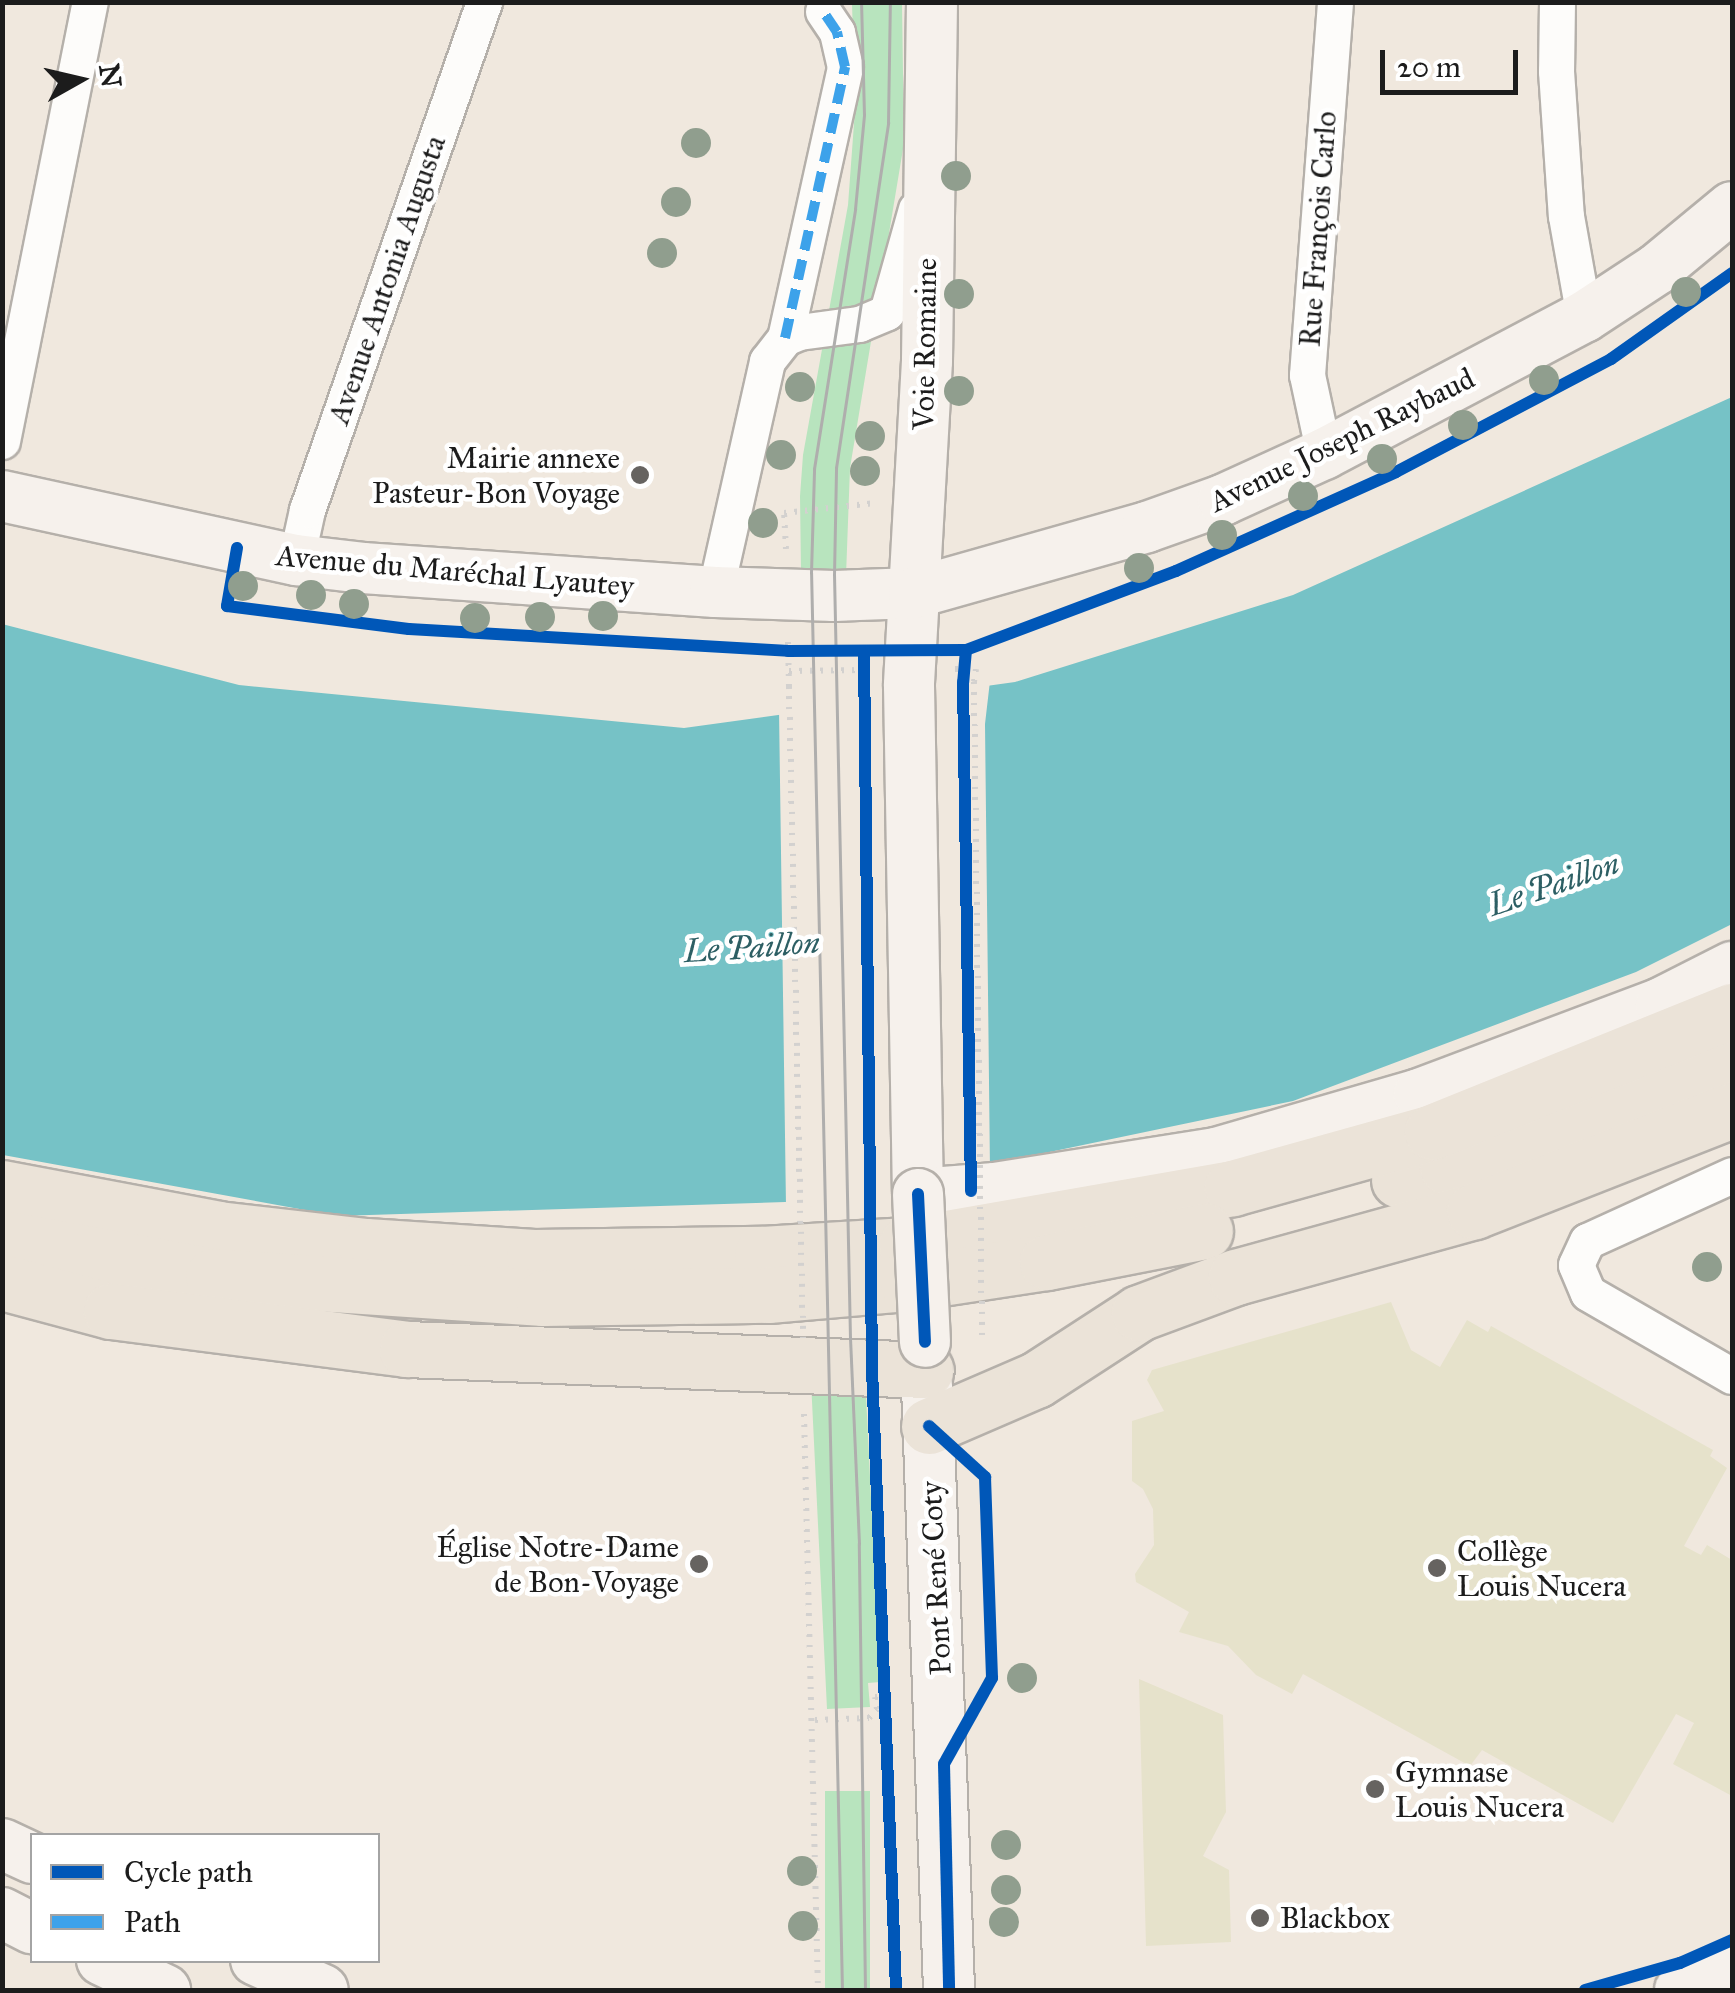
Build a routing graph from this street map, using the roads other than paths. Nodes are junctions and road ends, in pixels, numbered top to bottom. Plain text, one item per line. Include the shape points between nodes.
1 (90, 2) edge
2 (484, 2) edge
3 (932, 2) edge
4 (1335, 2) edge
5 (1558, 2) edge
6 (823, 11) dead end
7 (929, 165) junction
8 (1732, 207) edge
9 (1584, 317) junction
10 (785, 338) junction
11 (2, 441) edge
12 (1324, 454) junction
13 (2, 496) edge
14 (296, 560) junction
15 (715, 592) junction
16 (914, 593) junction
17 (887, 667) joint
18 (1732, 966) edge
19 (1732, 1011) edge
20 (1732, 1057) edge
21 (1732, 1110) edge
22 (1732, 1175) edge
23 (2, 1188) edge
24 (918, 1194) junction
25 (2, 1238) edge
26 (2, 1282) edge
27 (926, 1356) junction
28 (1732, 1376) edge
29 (929, 1426) junction
30 (2, 1844) edge
31 (30, 1857) edge
32 (2, 1914) edge
33 (30, 1927) edge
34 (108, 1963) edge
35 (263, 1963) edge
36 (1732, 1968) edge
37 (165, 1990) edge
38 (323, 1990) edge
39 (949, 1990) edge
40 (1680, 1990) edge

1 - 11 street
2 - 14 street, Avenue Antonia Augusta via 307,510
3 - 7 main road, Voie Romaine
4 - 12 street, Rue François Carlo via 1307,375
5 - 9 street via 1566,216
6 - 10 street via 845,66
7 - 10 street via 887,312
7 - 16 main road, Voie Romaine
8 - 9 main road, Avenue Joseph Raybaud via 1657,269
9 - 12 main road, Avenue Joseph Raybaud
10 - 15 street via 767,361
12 - 16 main road, Avenue Joseph Raybaud via 1147,527
13 - 14 main road, Avenue du Maréchal Lyautey
14 - 15 main road, Avenue du Maréchal Lyautey
15 - 16 main road, Avenue du Maréchal Lyautey
16 - 17 main road, Voie Romaine
17 - 24 main road, Pont René Coty
18 - 24 main road via 1661,1003 1420,1094 1216,1153
19 - 23 main road via 1414,1137 1232,1188 906,1245 534,1257 218,1229
20 - 25 main road via 1446,1167 1277,1214 1047,1262 908,1282 768,1294 452,1294 214,1276
21 - 29 main road via 1474,1212 1236,1276 1138,1312 1036,1380
22 - 28 street via 1588,1241 1576,1266 1588,1293
24 - 27 main road, Pont René Coty, bridge
26 - 27 main road via 111,1311 407,1348
27 - 29 main road, Pont René Coty
29 - 39 main road, Pont René Coty
30 - 31 main road
32 - 33 main road
34 - 37 main road
35 - 38 main road
36 - 40 main road

